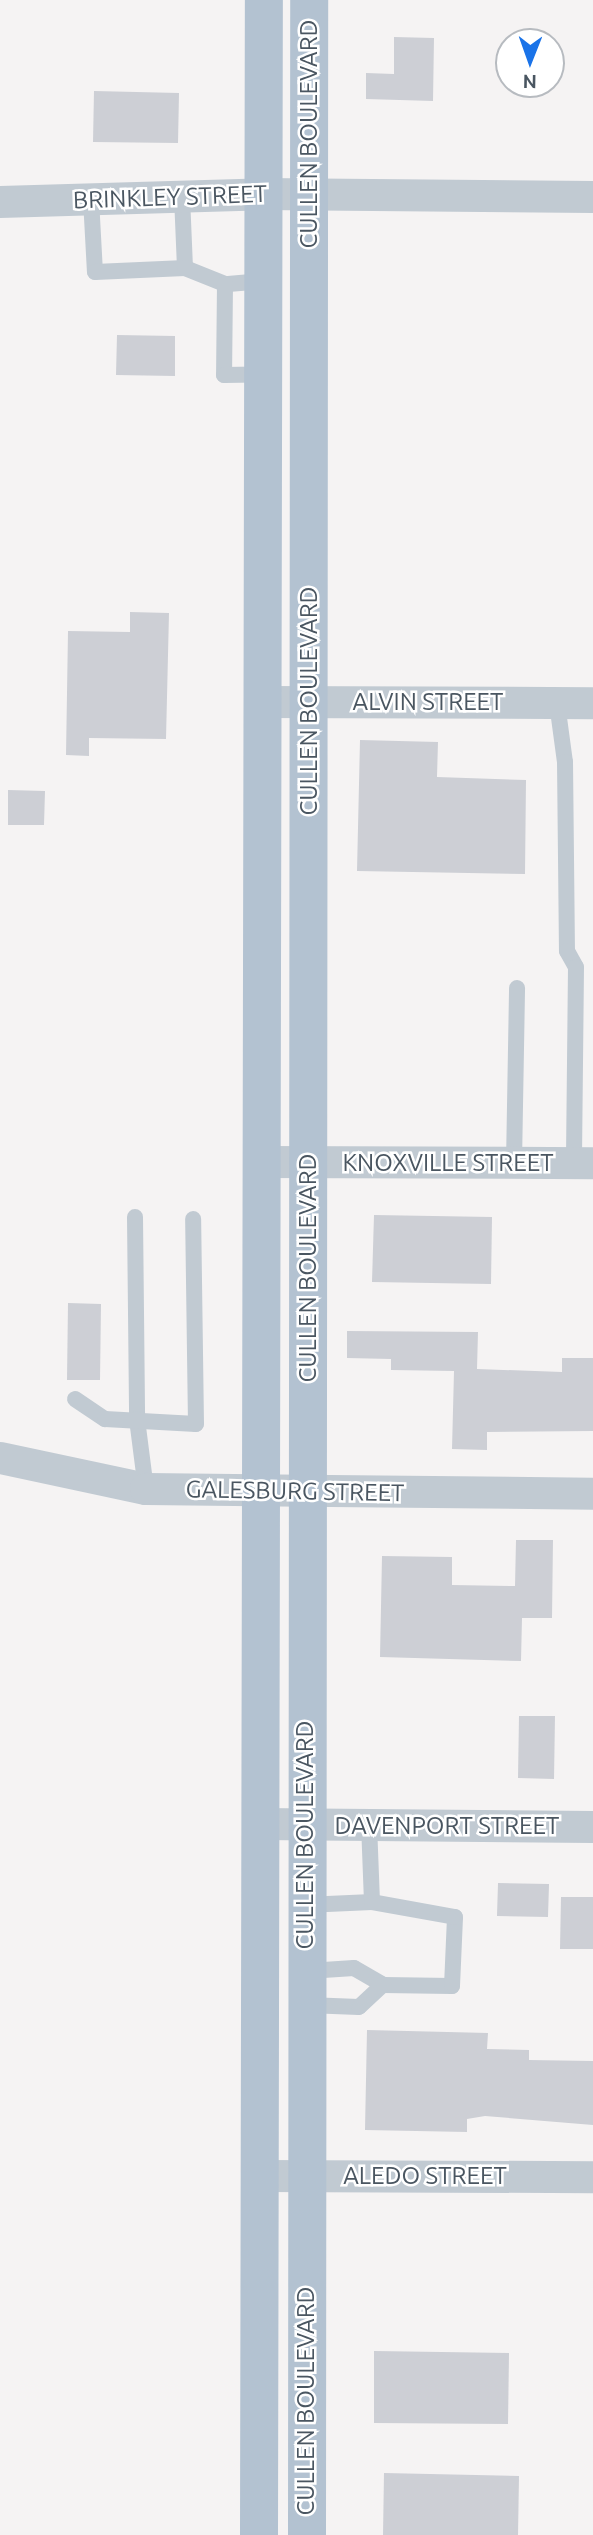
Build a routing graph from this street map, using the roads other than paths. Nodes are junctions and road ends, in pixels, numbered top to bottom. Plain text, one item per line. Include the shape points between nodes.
1 (264, 0) edge
2 (309, 0) edge
3 (263, 194) junction
4 (309, 194) junction
5 (183, 197) junction
6 (593, 197) edge
7 (91, 200) junction
8 (0, 202) edge
9 (185, 268) junction
10 (263, 281) junction
11 (225, 284) junction
12 (263, 374) junction
13 (262, 702) junction
14 (310, 702) junction
15 (556, 703) junction
16 (593, 703) edge
17 (517, 988) dead end
18 (261, 1162) junction
19 (308, 1163) junction
20 (514, 1163) junction
21 (584, 1163) edge
22 (135, 1217) dead end
23 (193, 1219) dead end
24 (75, 1399) dead end
25 (137, 1419) junction
26 (0, 1458) edge
27 (146, 1489) junction
28 (262, 1493) junction
29 (307, 1493) junction
30 (593, 1494) edge
31 (260, 1824) junction
32 (305, 1825) junction
33 (369, 1825) junction
34 (593, 1827) edge
35 (372, 1902) junction
36 (305, 1905) junction
37 (383, 1985) junction
38 (305, 1988) junction
39 (258, 2176) junction
40 (304, 2176) junction
41 (593, 2177) edge
42 (259, 2535) edge
43 (307, 2535) edge

1 - 3 main road, CULLEN BOULEVARD
2 - 4 main road, CULLEN BOULEVARD
3 - 4 street, BRINKLEY STREET
3 - 5 street, BRINKLEY STREET
3 - 10 main road, CULLEN BOULEVARD
4 - 6 street, BRINKLEY STREET
4 - 14 main road, CULLEN BOULEVARD
5 - 7 street, BRINKLEY STREET
5 - 9 lane
7 - 8 street, BRINKLEY STREET
7 - 9 lane via 94,272
9 - 11 lane
10 - 11 lane
10 - 12 main road, CULLEN BOULEVARD
11 - 12 lane via 224,375
12 - 13 main road, CULLEN BOULEVARD
13 - 14 street, ALVIN STREET
13 - 18 main road, CULLEN BOULEVARD
14 - 15 street, ALVIN STREET
14 - 19 main road, CULLEN BOULEVARD
15 - 16 street, ALVIN STREET
15 - 21 lane via 565,762 567,951 576,967
17 - 20 lane
18 - 19 street, KNOXVILLE STREET
18 - 28 main road, CULLEN BOULEVARD
19 - 20 street, KNOXVILLE STREET
19 - 29 main road, CULLEN BOULEVARD
20 - 21 street, KNOXVILLE STREET
22 - 25 lane
23 - 25 lane via 196,1424
24 - 25 lane via 105,1419
25 - 27 lane
26 - 27 street, GALESBURG STREET
27 - 28 street, GALESBURG STREET
28 - 29 street, GALESBURG STREET
28 - 31 main road, CULLEN BOULEVARD
29 - 30 street, GALESBURG STREET
29 - 32 main road, CULLEN BOULEVARD
31 - 32 street, DAVENPORT STREET
31 - 39 main road, CULLEN BOULEVARD
32 - 33 street, DAVENPORT STREET
32 - 36 main road, CULLEN BOULEVARD
33 - 34 street, DAVENPORT STREET
33 - 35 lane
35 - 36 lane
35 - 37 lane via 455,1917 452,1986
36 - 38 main road, CULLEN BOULEVARD
37 - 38 lane via 354,1968
37 - 38 lane via 359,2007
38 - 40 main road, CULLEN BOULEVARD
39 - 40 street, ALEDO STREET
39 - 42 main road, CULLEN BOULEVARD
40 - 41 street, ALEDO STREET
40 - 43 main road, CULLEN BOULEVARD

